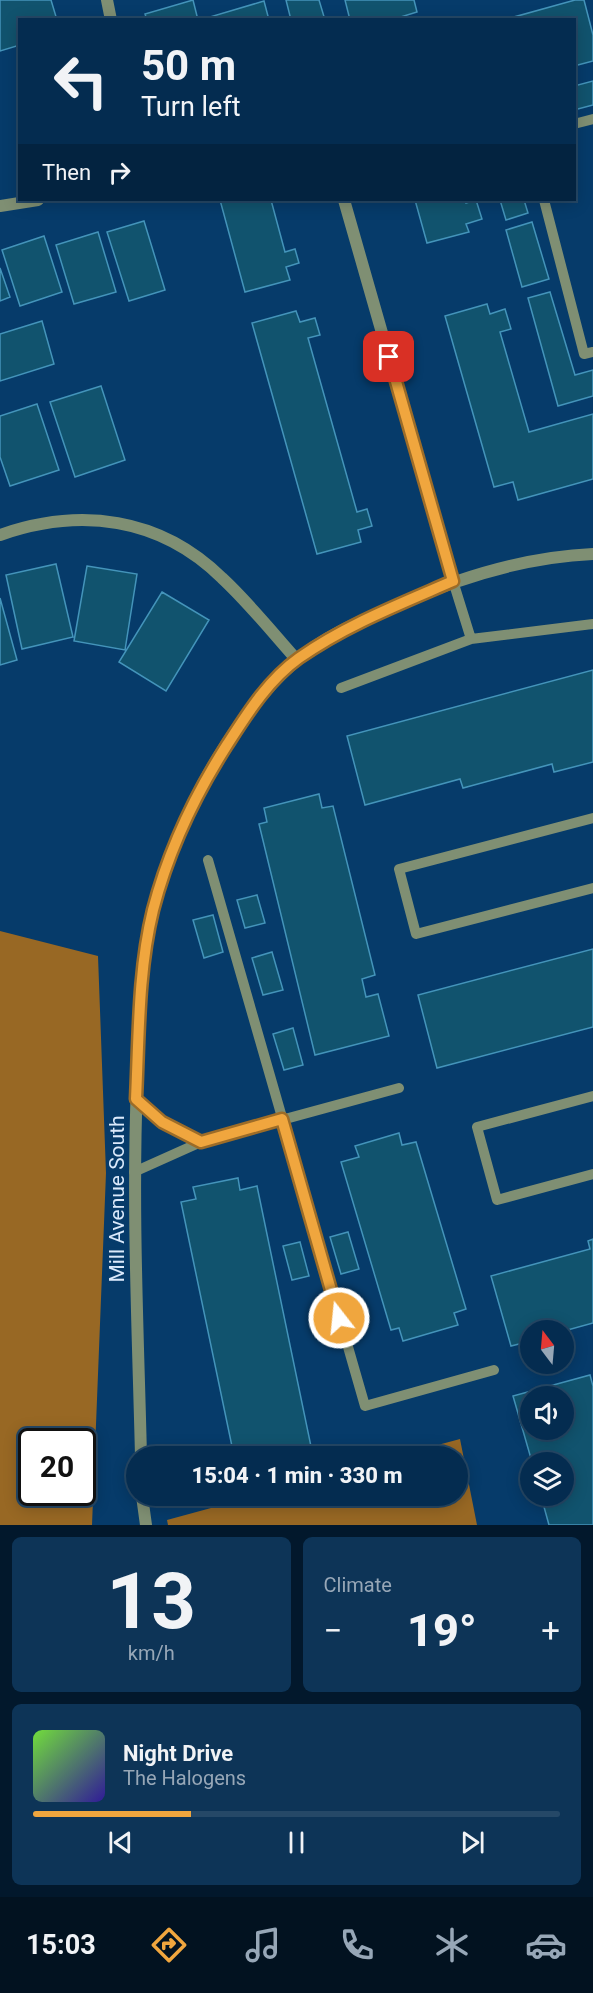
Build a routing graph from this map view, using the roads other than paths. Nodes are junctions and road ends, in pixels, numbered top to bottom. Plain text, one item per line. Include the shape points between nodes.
1 (107, 0) edge
2 (111, 18) edge
3 (593, 119) edge
4 (576, 123) edge
5 (32, 201) edge
6 (344, 201) edge
7 (544, 201) edge
8 (0, 206) edge
9 (593, 352) edge
10 (0, 535) edge
11 (593, 554) edge
12 (453, 581) junction
13 (593, 624) edge
14 (471, 639) junction
15 (297, 660) junction
16 (341, 688) dead end
17 (593, 818) edge
18 (208, 860) dead end
19 (593, 888) edge
20 (399, 1088) dead end
21 (593, 1096) edge
22 (136, 1099) junction
23 (282, 1119) junction
24 (201, 1142) junction
25 (134, 1172) junction
26 (593, 1174) edge
27 (494, 1370) dead end
28 (141, 1446) edge
29 (143, 1506) edge
30 (146, 1525) edge

1 - 2 street
3 - 4 lane
5 - 8 street
6 - 12 street
7 - 9 lane via 584,354
10 - 15 street via 60,519 92,518 134,525 197,557 222,577
11 - 12 street, Mill Avenue South via 553,555
12 - 14 lane
12 - 15 street, Mill Avenue South via 362,620
13 - 14 lane
14 - 16 lane
15 - 22 street, Mill Avenue South via 252,705 186,820 165,871 144,961
17 - 19 lane via 399,869 416,934
18 - 23 lane
20 - 23 lane
21 - 26 lane via 477,1127 497,1200
22 - 24 lane via 162,1122
22 - 25 street, Mill Avenue South
23 - 24 lane
23 - 27 lane via 365,1407
24 - 25 lane
25 - 28 street, Mill Avenue South
29 - 30 street

